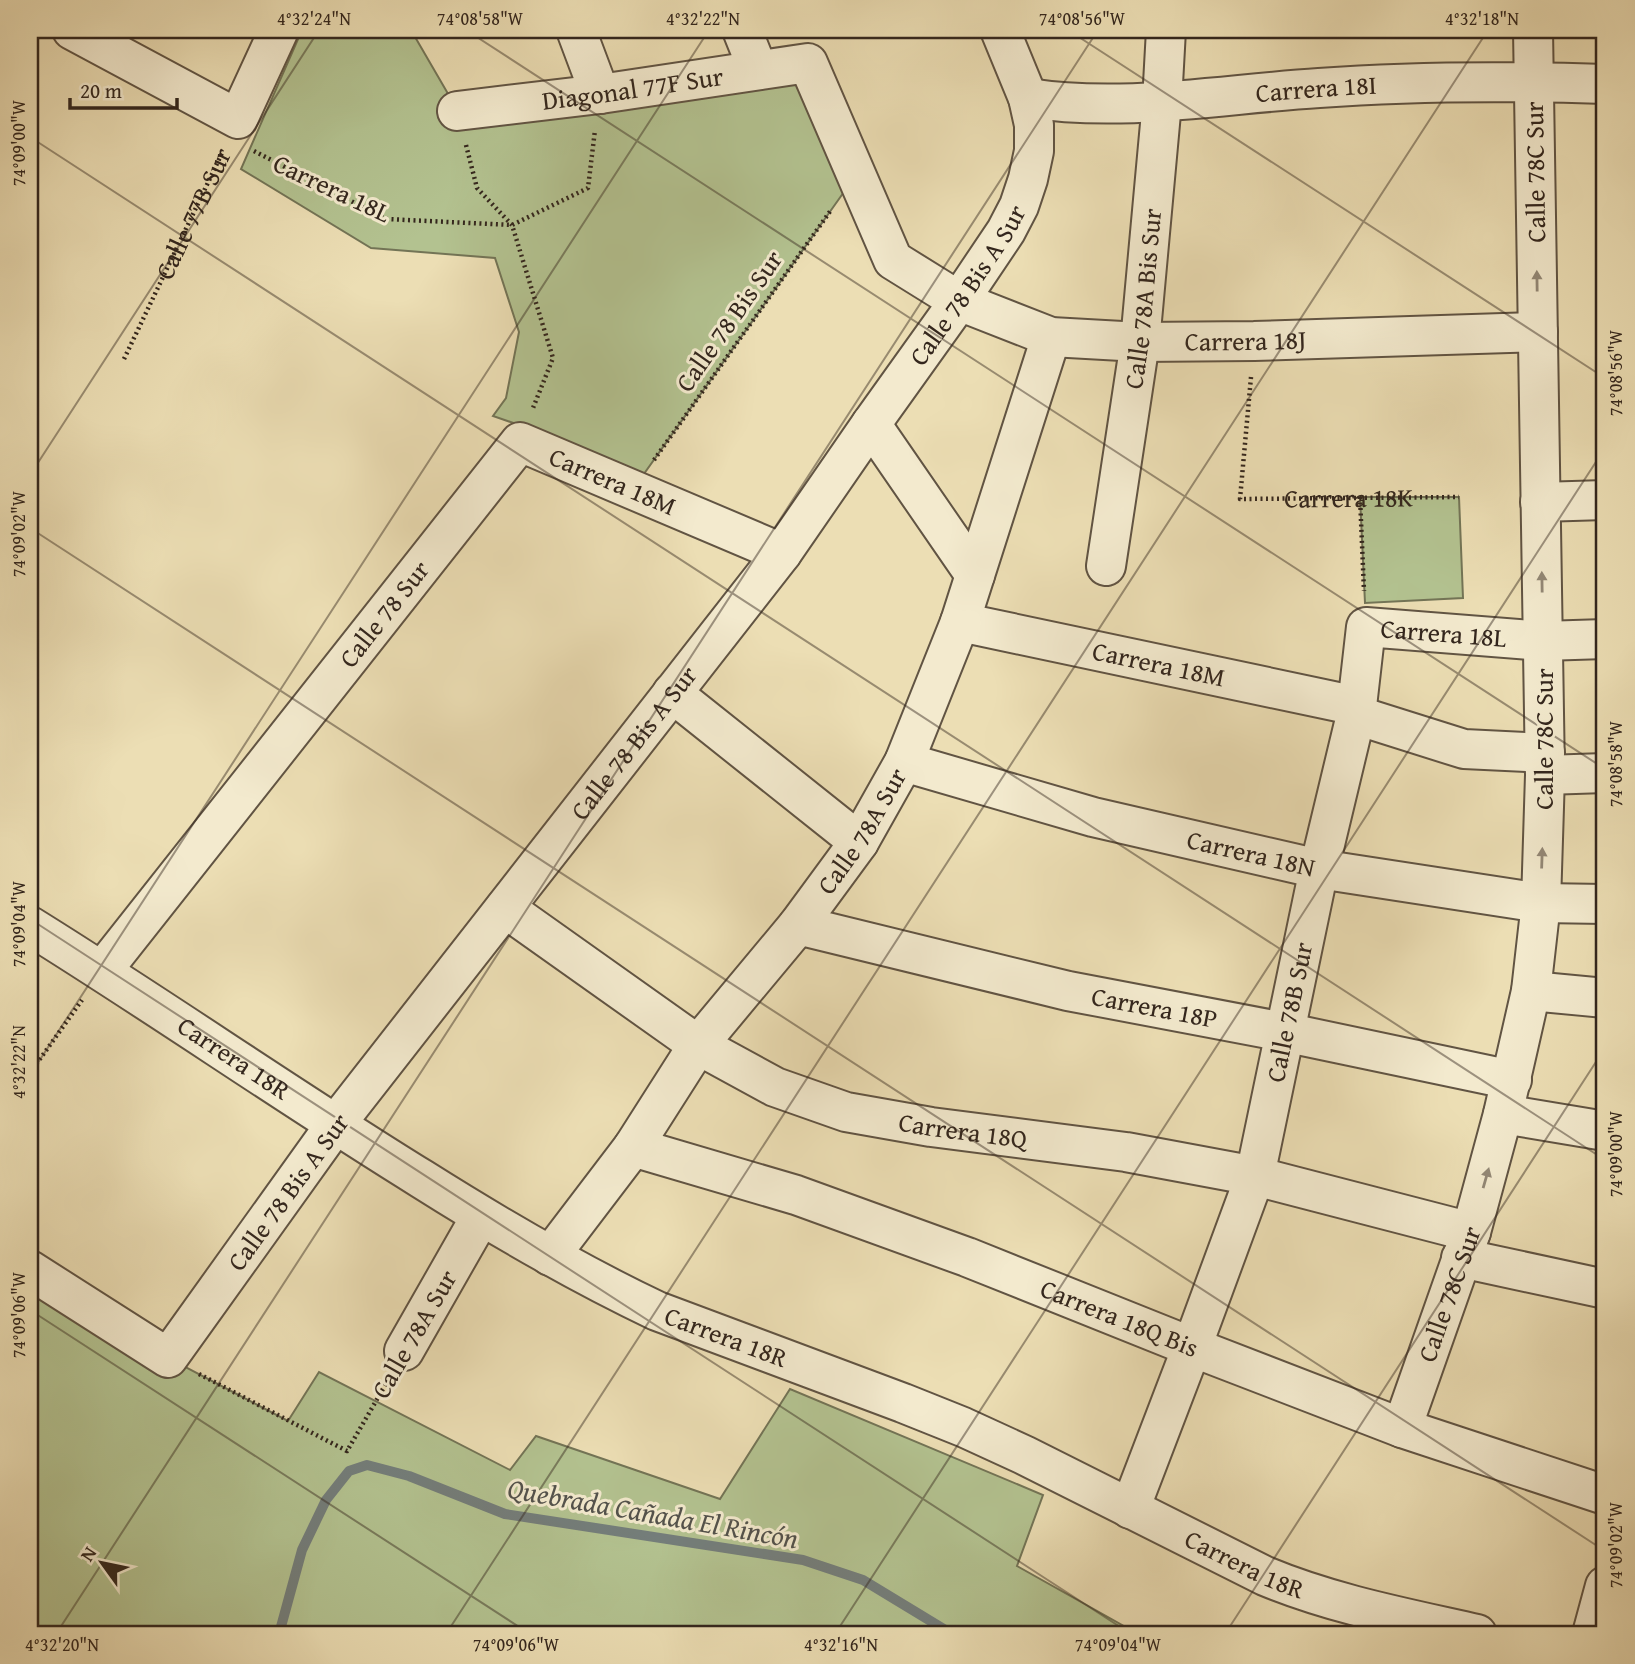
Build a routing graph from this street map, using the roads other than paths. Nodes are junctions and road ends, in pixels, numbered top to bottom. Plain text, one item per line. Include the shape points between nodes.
1 (72, 30) edge
2 (279, 30) edge
3 (576, 30) edge
4 (743, 30) edge
5 (1000, 30) edge
6 (1166, 30) edge
7 (1533, 30) edge
8 (808, 63) joint
9 (758, 71) junction
10 (1533, 82) junction
11 (1605, 84) edge
12 (600, 94) junction
13 (1028, 98) junction
14 (1162, 102) junction
15 (457, 111) road end
16 (959, 301) junction
17 (1538, 332) junction
18 (1051, 337) junction
19 (1140, 342) junction
20 (871, 424) junction
21 (520, 442) joint
22 (1605, 500) edge
23 (1540, 502) junction
24 (782, 553) junction
25 (1106, 566) dead end
26 (975, 575) junction
27 (960, 622) junction
28 (1366, 627) joint
29 (1605, 639) edge
30 (1543, 641) junction
31 (672, 693) junction
32 (1356, 711) junction
33 (904, 762) junction
34 (1545, 764) junction
35 (1605, 774) edge
36 (859, 842) junction
37 (1319, 869) junction
38 (1541, 903) junction
39 (1605, 904) edge
40 (505, 908) junction
41 (798, 925) junction
42 (30, 926) edge
43 (102, 971) junction
44 (1531, 992) junction
45 (1605, 998) edge
46 (1284, 1032) junction
47 (698, 1045) junction
48 (1508, 1097) junction
49 (335, 1125) junction
50 (1605, 1131) edge
51 (633, 1146) junction
52 (1255, 1176) junction
53 (481, 1216) junction
54 (1466, 1245) junction
55 (550, 1256) junction
56 (30, 1270) edge
57 (1605, 1289) edge
58 (1192, 1347) junction
59 (404, 1351) road end
60 (1402, 1429) junction
61 (1605, 1495) edge
62 (1130, 1508) junction
63 (1605, 1586) edge
64 (1477, 1634) edge
65 (1592, 1634) edge

1 - 2 street, Calle 77B Sur via 234,129
3 - 12 street
4 - 9 street
5 - 13 street, Calle 78 Bis A Sur
6 - 14 street, Calle 78A Bis Sur
7 - 10 street, Calle 78C Sur
8 - 9 street, Diagonal 77F Sur
8 - 16 street, Carrera 18J via 893,260
9 - 12 street, Diagonal 77F Sur
10 - 11 street, Carrera 18I
10 - 14 street, Carrera 18I via 1370,85
17 -> 10 street, Calle 78C Sur
12 - 15 street, Diagonal 77F Sur
13 - 14 street, Carrera 18I via 1062,103
13 - 16 street, Calle 78 Bis A Sur via 1034,151 1019,206
14 - 19 street, Calle 78A Bis Sur
16 - 18 street, Carrera 18J
16 - 20 street, Calle 78 Bis A Sur
17 - 19 street, Carrera 18J
17 - 23 street, Calle 78C Sur
18 - 19 street, Carrera 18J
18 - 26 street, Calle 78A Sur
19 - 25 street, Calle 78A Bis Sur
20 - 24 street, Calle 78 Bis A Sur
20 - 26 street
21 - 24 street, Carrera 18M
21 - 43 street, Calle 78 Sur
22 - 23 street
30 -> 23 street, Calle 78C Sur
24 - 31 street, Calle 78 Bis A Sur
26 - 27 street, Calle 78A Sur
27 - 32 street, Carrera 18M
27 - 33 street, Calle 78A Sur
28 - 30 street, Carrera 18L
28 - 32 street, Calle 78B Sur
29 - 30 street, Carrera 18L
30 - 34 street, Calle 78C Sur
31 - 36 street
31 - 40 street, Calle 78 Bis A Sur
32 - 34 street, Carrera 18M via 1464,749
32 - 37 street, Calle 78B Sur
33 - 36 street, Calle 78A Sur
33 - 37 street, Carrera 18N via 1093,817
34 - 35 street, Carrera 18M
38 -> 34 street, Calle 78C Sur
36 - 41 street, Calle 78A Sur
37 - 38 street, Carrera 18N
37 - 46 street, Calle 78B Sur
38 - 39 street, Carrera 18N
38 - 44 street, Calle 78C Sur
40 - 47 street, Carrera 18Q
40 - 49 street, Calle 78 Bis A Sur
41 - 46 street, Carrera 18P via 1068,991
41 - 47 street, Calle 78A Sur
42 - 43 street, Carrera 18R
43 - 49 street, Carrera 18R
44 - 45 street
44 - 48 street, Calle 78C Sur
46 - 48 street, Carrera 18P
46 - 52 street, Calle 78B Sur
47 - 51 street, Calle 78A Sur
47 - 52 street, Carrera 18Q via 775,1087 846,1112 1126,1152
48 - 50 street, Carrera 18P
54 -> 48 street, Calle 78C Sur
49 - 53 street, Carrera 18R
49 - 56 street, Calle 78 Bis A Sur via 168,1358
51 - 55 street, Calle 78A Sur
51 - 58 street, Carrera 18Q Bis via 796,1195
52 - 54 street, Carrera 18Q
52 - 58 street, Calle 78B Sur
53 - 55 street, Carrera 18R
53 - 59 street, Calle 78A Sur
54 - 57 street, Carrera 18Q
54 - 60 street, Calle 78C Sur
55 - 62 street, Carrera 18R via 657,1311 963,1427
58 - 60 street, Carrera 18Q Bis
58 - 62 street, Calle 78B Sur
60 - 61 street, Carrera 18Q Bis
62 - 64 street, Carrera 18R via 1288,1586
63 - 65 street

